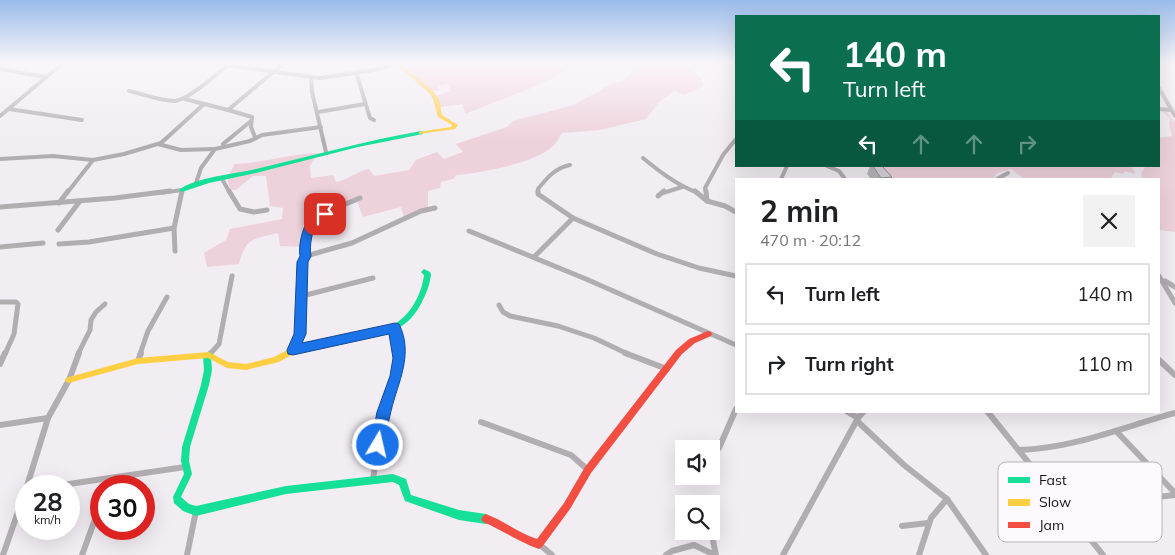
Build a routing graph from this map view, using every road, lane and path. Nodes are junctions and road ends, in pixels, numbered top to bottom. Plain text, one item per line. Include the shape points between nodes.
1 (32, 89) edge
2 (198, 89) edge
3 (254, 89) edge
4 (312, 89) edge
5 (361, 89) edge
6 (428, 89) edge
7 (1160, 90) edge
8 (129, 91) dead end
9 (185, 99) junction
10 (204, 104) junction
11 (365, 104) junction
12 (8, 109) junction
13 (1160, 109) edge
14 (228, 110) junction
15 (1171, 110) junction
16 (318, 112) junction
17 (0, 116) edge
18 (1175, 116) edge
19 (82, 120) dead end
20 (251, 120) junction
21 (374, 120) dead end
22 (321, 127) junction
23 (255, 137) junction
24 (735, 140) edge
25 (158, 144) junction
26 (221, 146) junction
27 (215, 148) junction
28 (326, 152) junction
29 (643, 158) dead end
30 (0, 159) edge
31 (93, 160) junction
32 (570, 165) dead end
33 (830, 167) edge
34 (1008, 173) dead end
35 (844, 178) edge
36 (999, 178) edge
37 (222, 179) junction
38 (196, 183) junction
39 (682, 187) junction
40 (182, 190) junction
41 (658, 196) dead end
42 (360, 198) dead end
43 (80, 201) junction
44 (707, 201) junction
45 (59, 203) junction
46 (0, 207) edge
47 (434, 208) dead end
48 (267, 210) dead end
49 (735, 211) edge
50 (574, 218) junction
51 (174, 228) junction
52 (58, 230) dead end
53 (469, 231) dead end
54 (43, 243) dead end
55 (59, 244) dead end
56 (0, 248) edge
57 (175, 251) dead end
58 (306, 256) junction
59 (534, 257) junction
60 (424, 272) dead end
61 (232, 276) dead end
62 (735, 276) edge
63 (373, 278) dead end
64 (1161, 278) edge
65 (1175, 287) edge
66 (302, 296) junction
67 (167, 297) dead end
68 (0, 302) edge
69 (1175, 303) edge
70 (105, 304) dead end
71 (499, 305) dead end
72 (395, 328) junction
73 (708, 334) junction
74 (735, 345) edge
75 (293, 350) junction
76 (209, 355) junction
77 (138, 361) junction
78 (1160, 361) edge
79 (0, 364) edge
80 (667, 368) junction
81 (1175, 376) edge
82 (69, 380) junction
83 (735, 411) edge
84 (849, 413) edge
85 (862, 413) edge
86 (989, 413) edge
87 (1175, 413) edge
88 (48, 418) junction
89 (858, 419) junction
90 (481, 422) dead end
91 (0, 426) edge
92 (1118, 432) junction
93 (720, 446) edge
94 (1020, 450) junction
95 (1030, 462) edge
96 (1146, 462) edge
97 (185, 467) junction
98 (588, 470) junction
99 (30, 475) edge
100 (131, 475) edge
101 (373, 479) junction
102 (1162, 480) edge
103 (1175, 494) edge
104 (1162, 496) edge
105 (947, 498) junction
106 (196, 511) junction
107 (15, 521) edge
108 (928, 523) junction
109 (902, 526) dead end
110 (90, 533) edge
111 (713, 540) edge
112 (1093, 542) edge
113 (539, 544) junction
114 (3, 555) edge
115 (82, 555) edge
116 (188, 555) edge
117 (552, 555) edge
118 (666, 555) edge
119 (715, 555) edge
120 (782, 555) edge
121 (919, 555) edge
122 (986, 555) edge
123 (1103, 555) edge

1 - 12 street
2 - 9 street
3 - 14 street
4 - 16 street
5 - 11 street
6 - 28 street via 433,94 442,118 452,122 454,127 450,130
7 - 15 street
8 - 9 street via 167,100
9 - 10 street
10 - 14 street
10 - 25 street
11 - 16 street
11 - 21 street via 370,118
12 - 17 street
12 - 19 street
13 - 15 street
14 - 20 street via 252,117
15 - 18 street
16 - 22 street
20 - 23 street
20 - 26 street
22 - 23 street
22 - 28 street
23 - 26 street via 250,142
24 - 44 street via 723,154 705,188
25 - 27 street via 181,150
25 - 31 street
26 - 27 street
27 - 38 street via 201,168
28 - 37 street
29 - 39 street
30 - 31 street via 53,156
31 - 45 street
32 - 50 street via 560,167 538,189 538,194
33 - 35 street
34 - 36 street
37 - 38 street
37 - 48 street via 240,209
38 - 40 street
39 - 41 street
39 - 44 street via 699,193
40 - 43 street
40 - 51 street
42 - 58 street via 316,218 310,225 304,250
43 - 45 street
43 - 52 street
44 - 49 street
45 - 46 street
47 - 58 street via 421,210 352,243
50 - 59 street
50 - 62 street via 665,257
51 - 55 street
51 - 57 street
53 - 59 street
54 - 56 street
58 - 66 street via 302,262
59 - 73 street
60 - 72 street via 428,274 428,284 423,294 412,312
61 - 76 street via 218,344
63 - 66 street
64 - 65 street
64 - 69 street
66 - 75 street via 300,334
67 - 77 street via 148,331
68 - 79 street via 18,304 14,334
70 - 82 street via 91,320 90,330
71 - 80 street via 503,312 516,319 558,326
72 - 75 street
72 - 101 street via 400,358 384,412
73 - 74 street
73 - 80 street via 692,341
75 - 76 street via 276,360 246,366 227,365
76 - 77 street
76 - 97 street via 205,382 186,444
77 - 82 street
78 - 81 street
80 - 98 street
82 - 88 street
83 - 93 street
84 - 89 street
85 - 89 street
86 - 94 street
87 - 92 street via 1126,426
88 - 91 street
88 - 99 street
89 - 105 street via 904,465
89 - 120 street
90 - 98 street via 571,455
92 - 94 street via 1110,431 1089,440 1046,449
92 - 96 street
94 - 95 street
97 - 100 street
97 - 106 street via 188,474 177,500
98 - 113 street
101 - 106 street via 268,493
101 - 113 street via 393,478 403,482 408,498 459,515 497,523 524,541
102 - 103 street
103 - 104 street
105 - 108 street
105 - 122 street
106 - 116 street
107 - 114 street
108 - 109 street
108 - 121 street
110 - 115 street
111 - 119 street
112 - 123 street
113 - 117 street
118 - 119 street via 694,545

